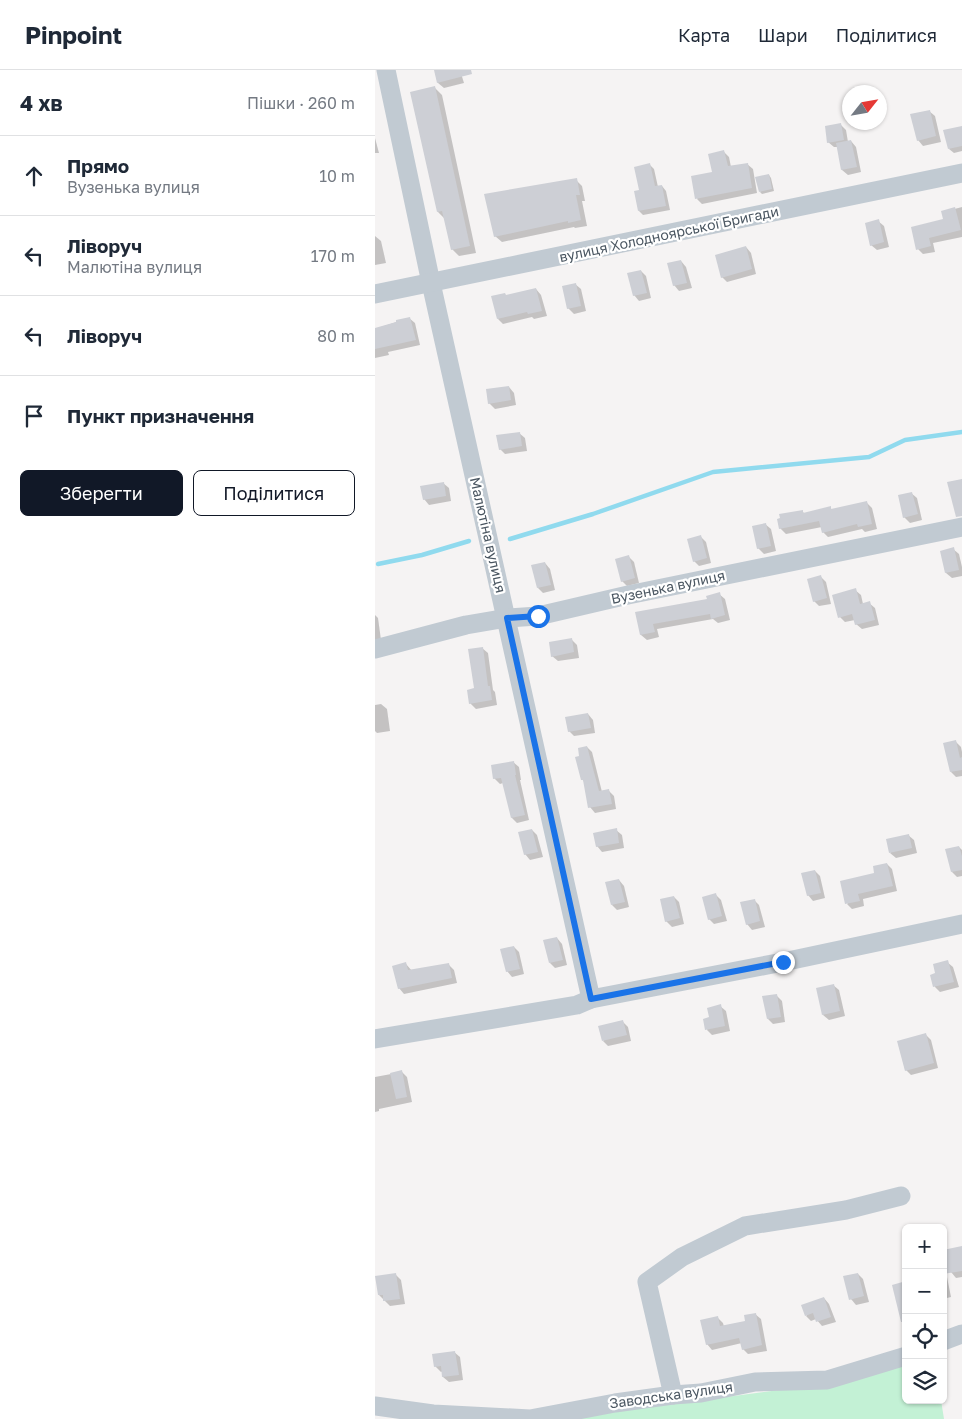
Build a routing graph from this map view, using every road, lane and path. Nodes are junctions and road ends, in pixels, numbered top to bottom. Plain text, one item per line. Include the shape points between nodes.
1 (386, 70) edge
2 (962, 173) edge
3 (431, 283) junction
4 (375, 294) edge
5 (962, 527) edge
6 (507, 618) junction
7 (375, 649) edge
8 (962, 924) edge
9 (591, 999) junction
10 (375, 1039) edge
11 (901, 1196) dead end
12 (962, 1334) edge
13 (947, 1340) edge
14 (902, 1357) edge
15 (673, 1395) junction
16 (375, 1406) edge

1 - 3 street, Малютіна вулиця
2 - 3 street, вулиця Холодноярської Бригади
3 - 4 street, вулиця Холодноярської Бригади
3 - 6 street, Малютіна вулиця
5 - 6 street, Вузенька вулиця via 538,616
6 - 7 street, Вузенька вулиця via 466,625
6 - 9 street, Малютіна вулиця
8 - 9 street
9 - 10 street
11 - 15 street via 846,1210 745,1226 682,1257 647,1282
12 - 13 street
14 - 15 street, Заводська вулиця via 827,1380 755,1382
15 - 16 street, Заводська вулиця via 530,1419 433,1414

